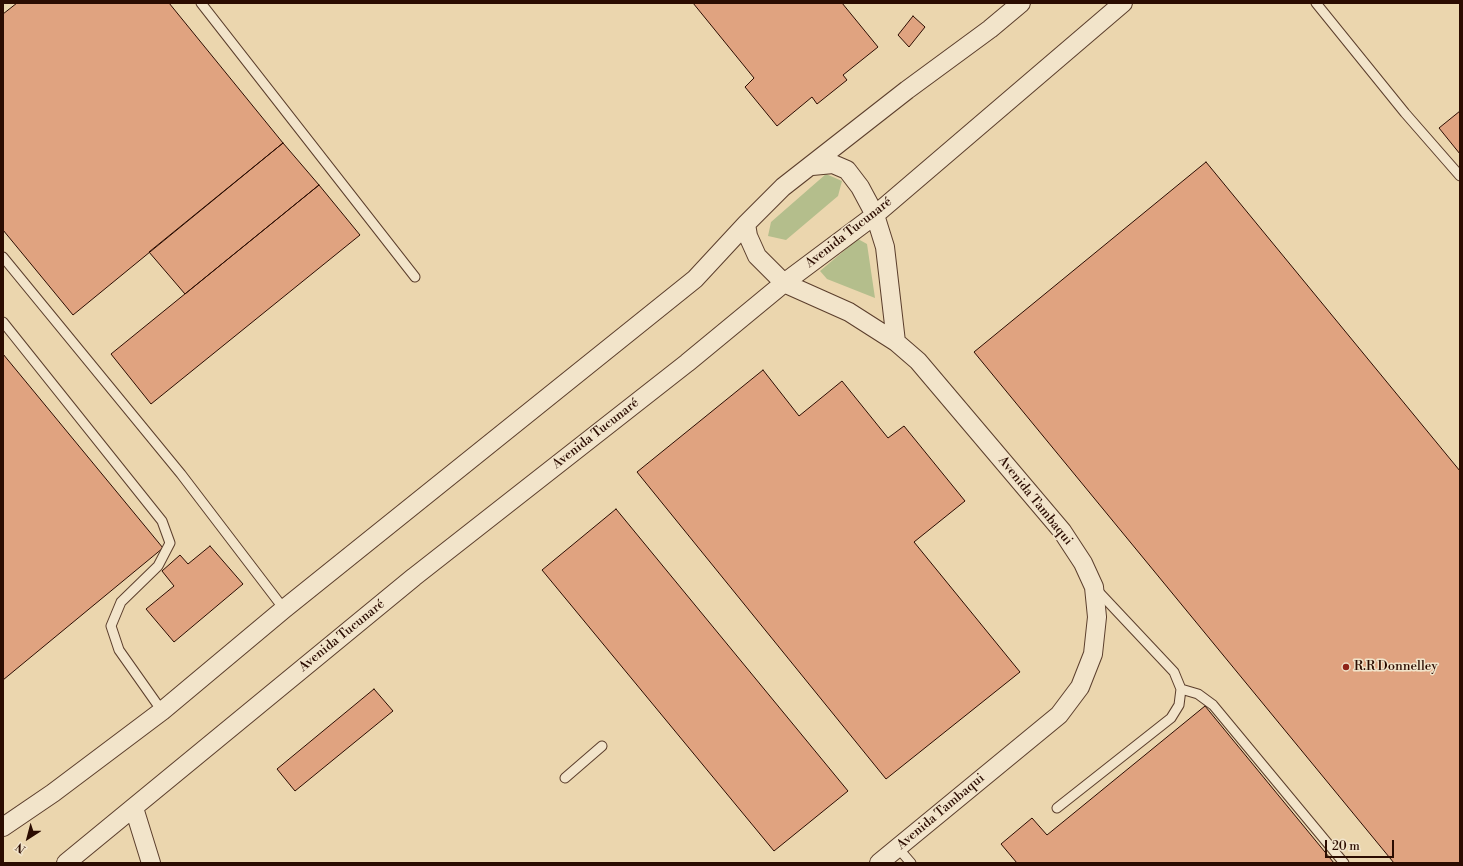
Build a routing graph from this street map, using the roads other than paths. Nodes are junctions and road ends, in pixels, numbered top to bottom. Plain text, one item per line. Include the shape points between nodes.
1 (201, 3) edge
2 (1021, 3) edge
3 (1123, 3) edge
4 (1316, 3) edge
5 (812, 166) junction
6 (1460, 176) edge
7 (874, 215) junction
8 (746, 224) junction
9 (3, 257) edge
10 (415, 277) dead end
11 (784, 283) junction
12 (3, 322) edge
13 (896, 342) junction
14 (1094, 587) junction
15 (284, 609) junction
16 (1181, 689) junction
17 (162, 711) junction
18 (602, 746) dead end
19 (565, 778) dead end
20 (134, 808) junction
21 (1057, 808) dead end
22 (3, 827) edge
23 (898, 848) junction
24 (66, 863) edge
25 (151, 863) edge
26 (879, 863) edge
27 (911, 863) edge
28 (1344, 863) edge

1 - 10 lane
2 - 5 street
3 - 7 street, Avenida Tucunaré
4 - 6 lane
5 - 7 street via 833,164 847,170 860,187
5 - 8 street via 783,187
7 - 11 street, Avenida Tucunaré
7 - 13 street via 885,247
8 - 11 street via 748,236 757,256
8 - 15 street via 695,280
9 - 15 lane via 181,474
11 - 13 street, Avenida Tambaqui via 849,312
11 - 20 street, Avenida Tucunaré via 687,363 414,577
12 - 17 lane via 162,521 170,543 158,566 121,602 111,626 119,650
13 - 14 street, Avenida Tambaqui via 918,361 1062,531 1083,563
14 - 16 lane via 1174,672
14 - 23 street, Avenida Tambaqui via 1097,617 1093,654 1080,687 1059,715
15 - 17 street
16 - 21 lane via 1180,705 1171,718
16 - 28 lane via 1198,694 1213,705
17 - 22 street via 53,793
18 - 19 lane
20 - 24 street, Avenida Tucunaré
20 - 25 street
23 - 26 street, Avenida Tambaqui
23 - 27 lane

